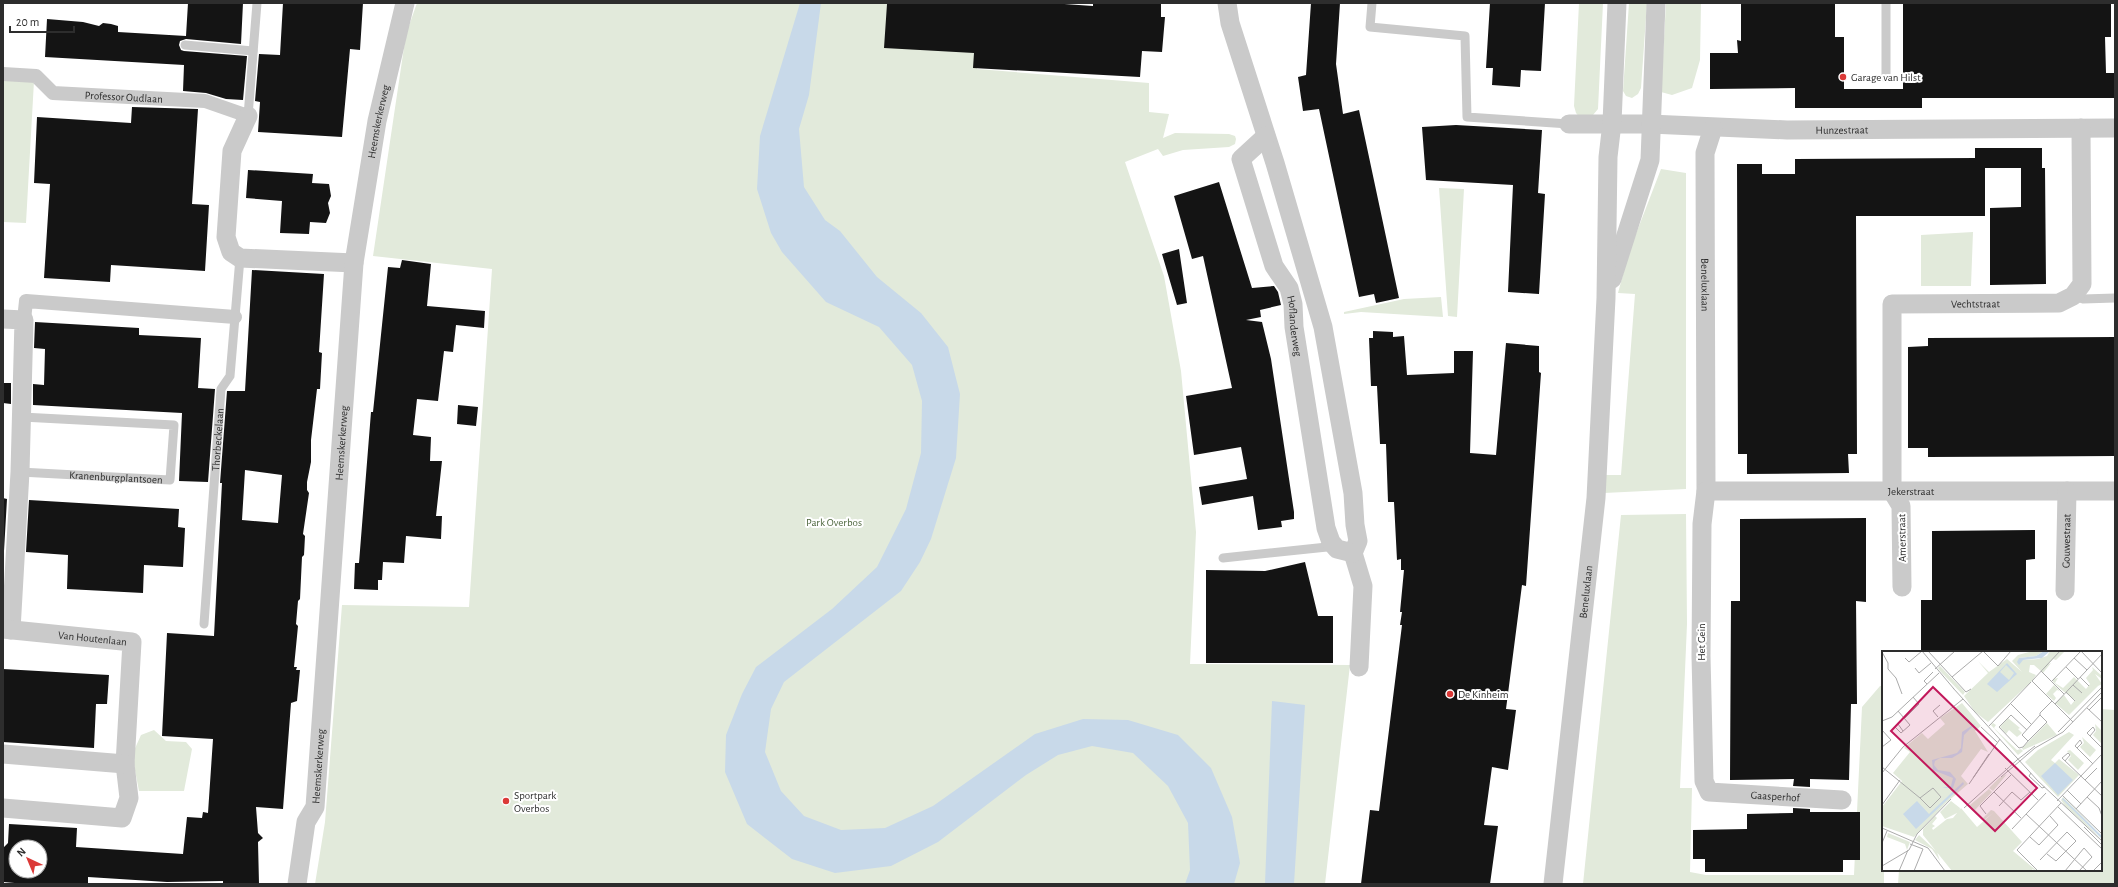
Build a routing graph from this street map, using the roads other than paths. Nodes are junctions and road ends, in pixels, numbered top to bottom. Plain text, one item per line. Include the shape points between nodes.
1 (257, 3) edge
2 (405, 3) edge
3 (1227, 3) edge
4 (1372, 3) edge
5 (1617, 3) edge
6 (1656, 3) edge
7 (1886, 3) edge
8 (186, 45) dead end
9 (253, 51) junction
10 (3, 74) edge
11 (1886, 78) dead end
12 (248, 116) junction
13 (1612, 123) junction
14 (1569, 124) joint
15 (1650, 124) junction
16 (1713, 128) junction
17 (2081, 128) junction
18 (2115, 128) edge
19 (1266, 136) junction
20 (240, 258) junction
21 (354, 263) junction
22 (2073, 296) junction
23 (1606, 298) junction
24 (2115, 298) edge
25 (235, 317) junction
26 (3, 319) edge
27 (24, 320) junction
28 (22, 417) junction
29 (20, 472) junction
30 (2115, 490) edge
31 (1706, 491) junction
32 (1892, 491) junction
33 (2066, 491) junction
34 (1355, 525) junction
35 (1331, 540) junction
36 (1352, 553) junction
37 (1223, 558) dead end
38 (1902, 587) dead end
39 (2065, 591) dead end
40 (204, 624) dead end
41 (7, 630) edge
42 (1359, 667) dead end
43 (3, 754) edge
44 (125, 764) junction
45 (1709, 792) joint
46 (1842, 800) dead end
47 (3, 808) edge
48 (297, 884) edge
49 (1553, 884) edge

1 - 9 lane
2 - 21 street, Heemskerkerweg via 377,121
3 - 19 street, Hoflanderweg via 1230,23
4 - 14 lane via 1370,27 1465,36 1467,117
5 - 13 street, Beneluxlaan
6 - 15 street, Beneluxlaan
7 - 11 lane
8 - 9 lane
9 - 12 lane
10 - 12 street, Professor Oudlaan via 36,76 53,93 205,101
12 - 20 street via 232,152 226,237 231,252
13 - 14 street, Hunzestraat
13 - 15 street, Hunzestraat
13 - 23 street, Beneluxlaan via 1608,157
15 - 16 street, Hunzestraat
15 - 23 street, Beneluxlaan via 1650,160
16 - 17 street, Hunzestraat
16 - 31 street, Beneluxlaan via 1705,153
17 - 18 street, Hunzestraat
17 - 22 street via 2082,284
19 - 34 street, Hoflanderweg via 1323,327 1353,493
19 - 35 street, Hoflanderweg via 1241,159 1274,266 1289,288
20 - 21 street
20 - 25 lane, Thorbeckelaan
21 - 48 street, Heemskerkerweg via 316,807 306,822
22 - 24 lane via 2083,299
22 - 32 street, Vechtstraat via 2059,303 1892,304
23 - 49 street, Beneluxlaan via 1596,498
25 - 27 street via 26,301
25 - 40 lane, Thorbeckelaan via 230,376 221,389
26 - 27 street
27 - 28 street
28 - 29 street
28 - 29 lane, Kranenburgplantsoen via 174,425 170,480
29 - 41 street
30 - 33 street, Jekerstraat
31 - 32 street, Jekerstraat
31 - 45 street, Het Gein via 1702,524 1701,656 1704,781
32 - 33 street, Jekerstraat
32 - 38 street, Amerstraat via 1901,506
33 - 39 street, Gouwestraat
34 - 35 street via 1340,525
34 - 36 street, Hoflanderweg via 1358,541
35 - 36 street via 1337,549
35 - 37 lane via 1327,547
36 - 42 street via 1363,586
41 - 44 street, Van Houtenlaan via 132,642
43 - 44 street
44 - 47 street, Van Houtenlaan via 129,798 122,818
45 - 46 street, Gaasperhof

